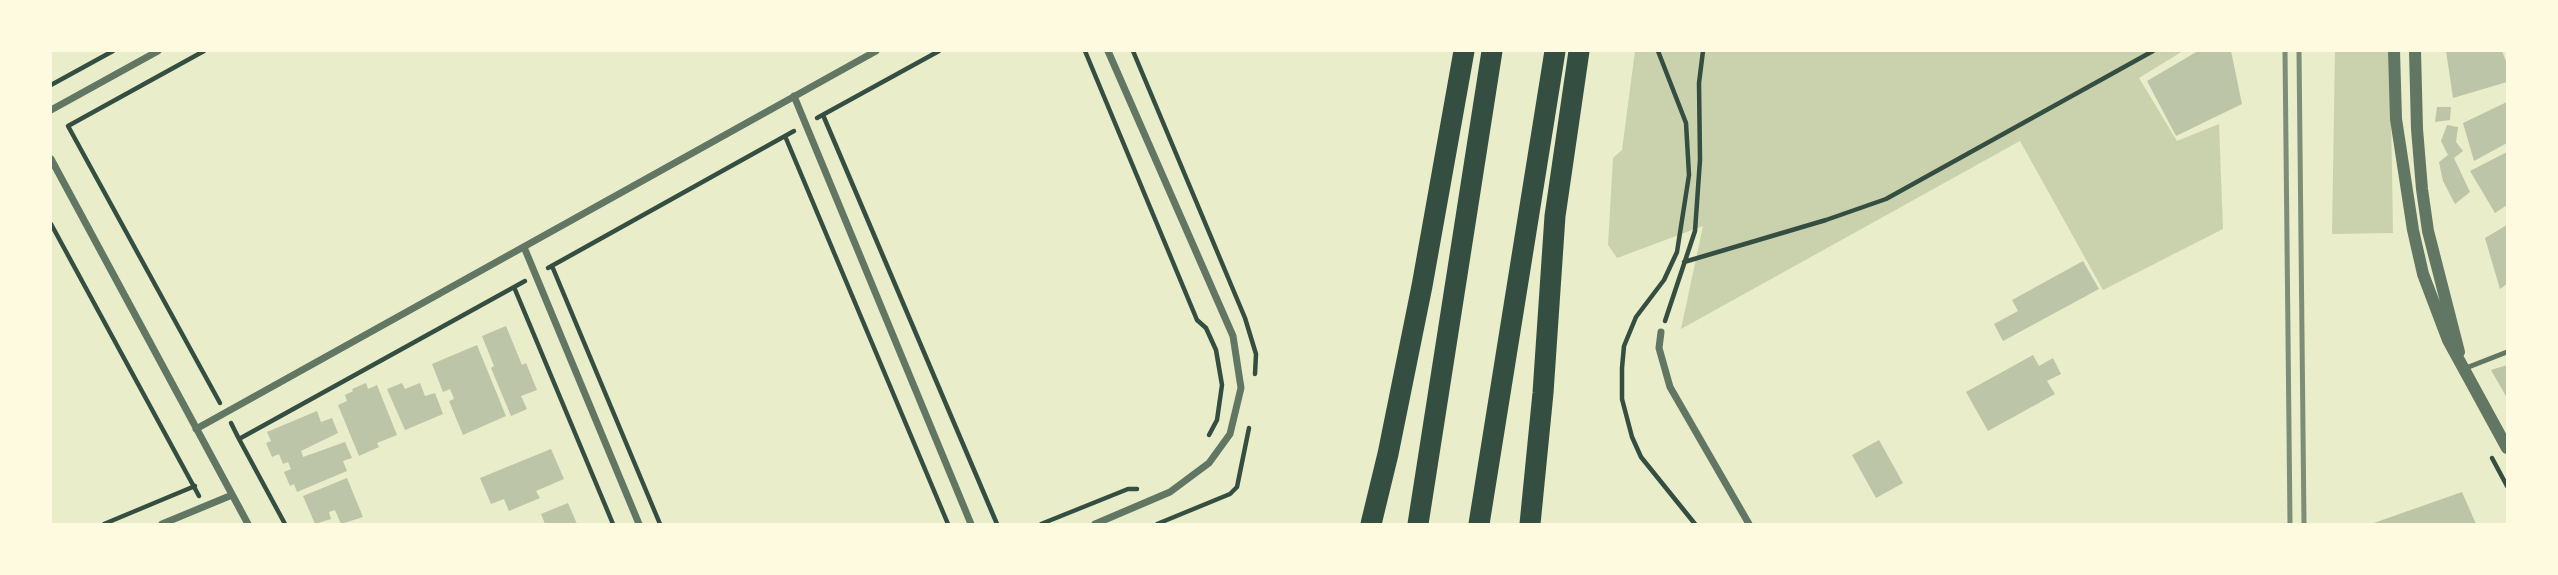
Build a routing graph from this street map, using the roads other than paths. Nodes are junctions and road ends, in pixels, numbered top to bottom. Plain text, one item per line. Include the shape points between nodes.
1 (158, 51) edge
2 (876, 51) edge
3 (1108, 51) edge
4 (1464, 51) edge
5 (1492, 51) edge
6 (1555, 51) edge
7 (1579, 51) edge
8 (2394, 51) edge
9 (2415, 51) edge
10 (794, 96) junction
11 (51, 110) edge
12 (51, 159) edge
13 (60, 175) junction
14 (51, 179) edge
15 (524, 247) junction
16 (1661, 332) road end
17 (2507, 352) edge
18 (2463, 369) junction
19 (196, 429) junction
20 (2507, 448) edge
21 (232, 495) junction
22 (162, 524) edge
23 (248, 524) edge
24 (639, 524) edge
25 (971, 524) edge
26 (1095, 524) edge
27 (1371, 524) edge
28 (1418, 524) edge
29 (1479, 524) edge
30 (1530, 524) edge
31 (1749, 524) edge

1 - 11 street
2 - 10 street
3 - 26 street via 1233,336 1241,388 1230,434 1209,463 1170,492
4 - 27 highway via 1422,286
5 - 28 highway
6 - 29 highway
7 - 30 highway via 1555,216
8 - 18 street via 2394,98 2413,230 2439,319
9 - 18 street via 2418,150 2428,231
10 - 15 street
10 - 25 street
12 - 13 street
13 - 14 street
13 - 19 street
15 - 19 street
15 - 24 street
16 - 31 street via 1659,348 1670,387
17 - 18 lane
18 - 20 street
19 - 21 street
21 - 22 street
21 - 23 street

